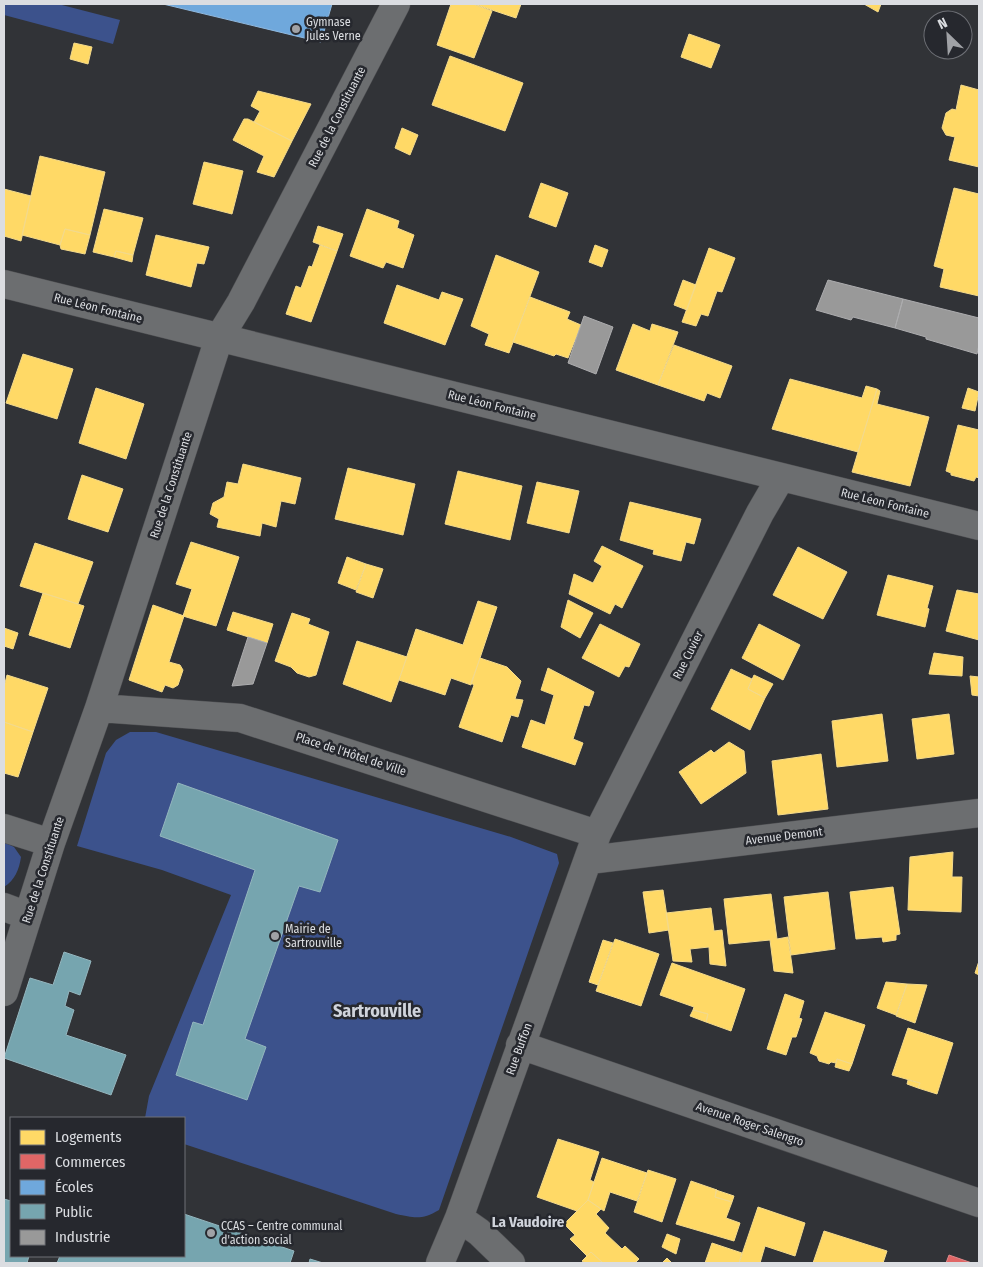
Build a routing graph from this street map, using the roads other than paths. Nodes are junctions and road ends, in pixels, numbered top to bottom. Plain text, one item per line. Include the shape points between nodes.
1 (396, 4) edge
2 (4, 284) edge
3 (219, 338) junction
4 (781, 477) junction
5 (979, 526) edge
6 (99, 708) junction
7 (979, 813) edge
8 (4, 828) edge
9 (597, 834) junction
10 (51, 843) junction
11 (588, 860) junction
12 (16, 911) edge
13 (4, 992) edge
14 (520, 1046) junction
15 (979, 1203) edge
16 (459, 1218) junction
17 (440, 1263) edge
18 (511, 1263) edge

1 - 3 street, Rue de la Constituante via 241,302
2 - 3 street, Rue Léon Fontaine
3 - 4 street, Rue Léon Fontaine
3 - 6 street, Rue de la Constituante
4 - 5 street, Rue Léon Fontaine
4 - 9 street, Rue Cuvier
6 - 9 street, Place de l'Hôtel de Ville via 240,718
6 - 10 street, Rue de la Constituante
7 - 11 street, Avenue Demont
8 - 10 street
9 - 11 street, Rue Buffon
10 - 12 street, Rue de la Constituante
11 - 14 street, Rue Buffon
12 - 13 street, Rue de la Constituante
14 - 15 street, Avenue Roger Salengro
14 - 16 street, Rue Buffon
16 - 17 street, Rue Buffon
16 - 18 street via 479,1232

